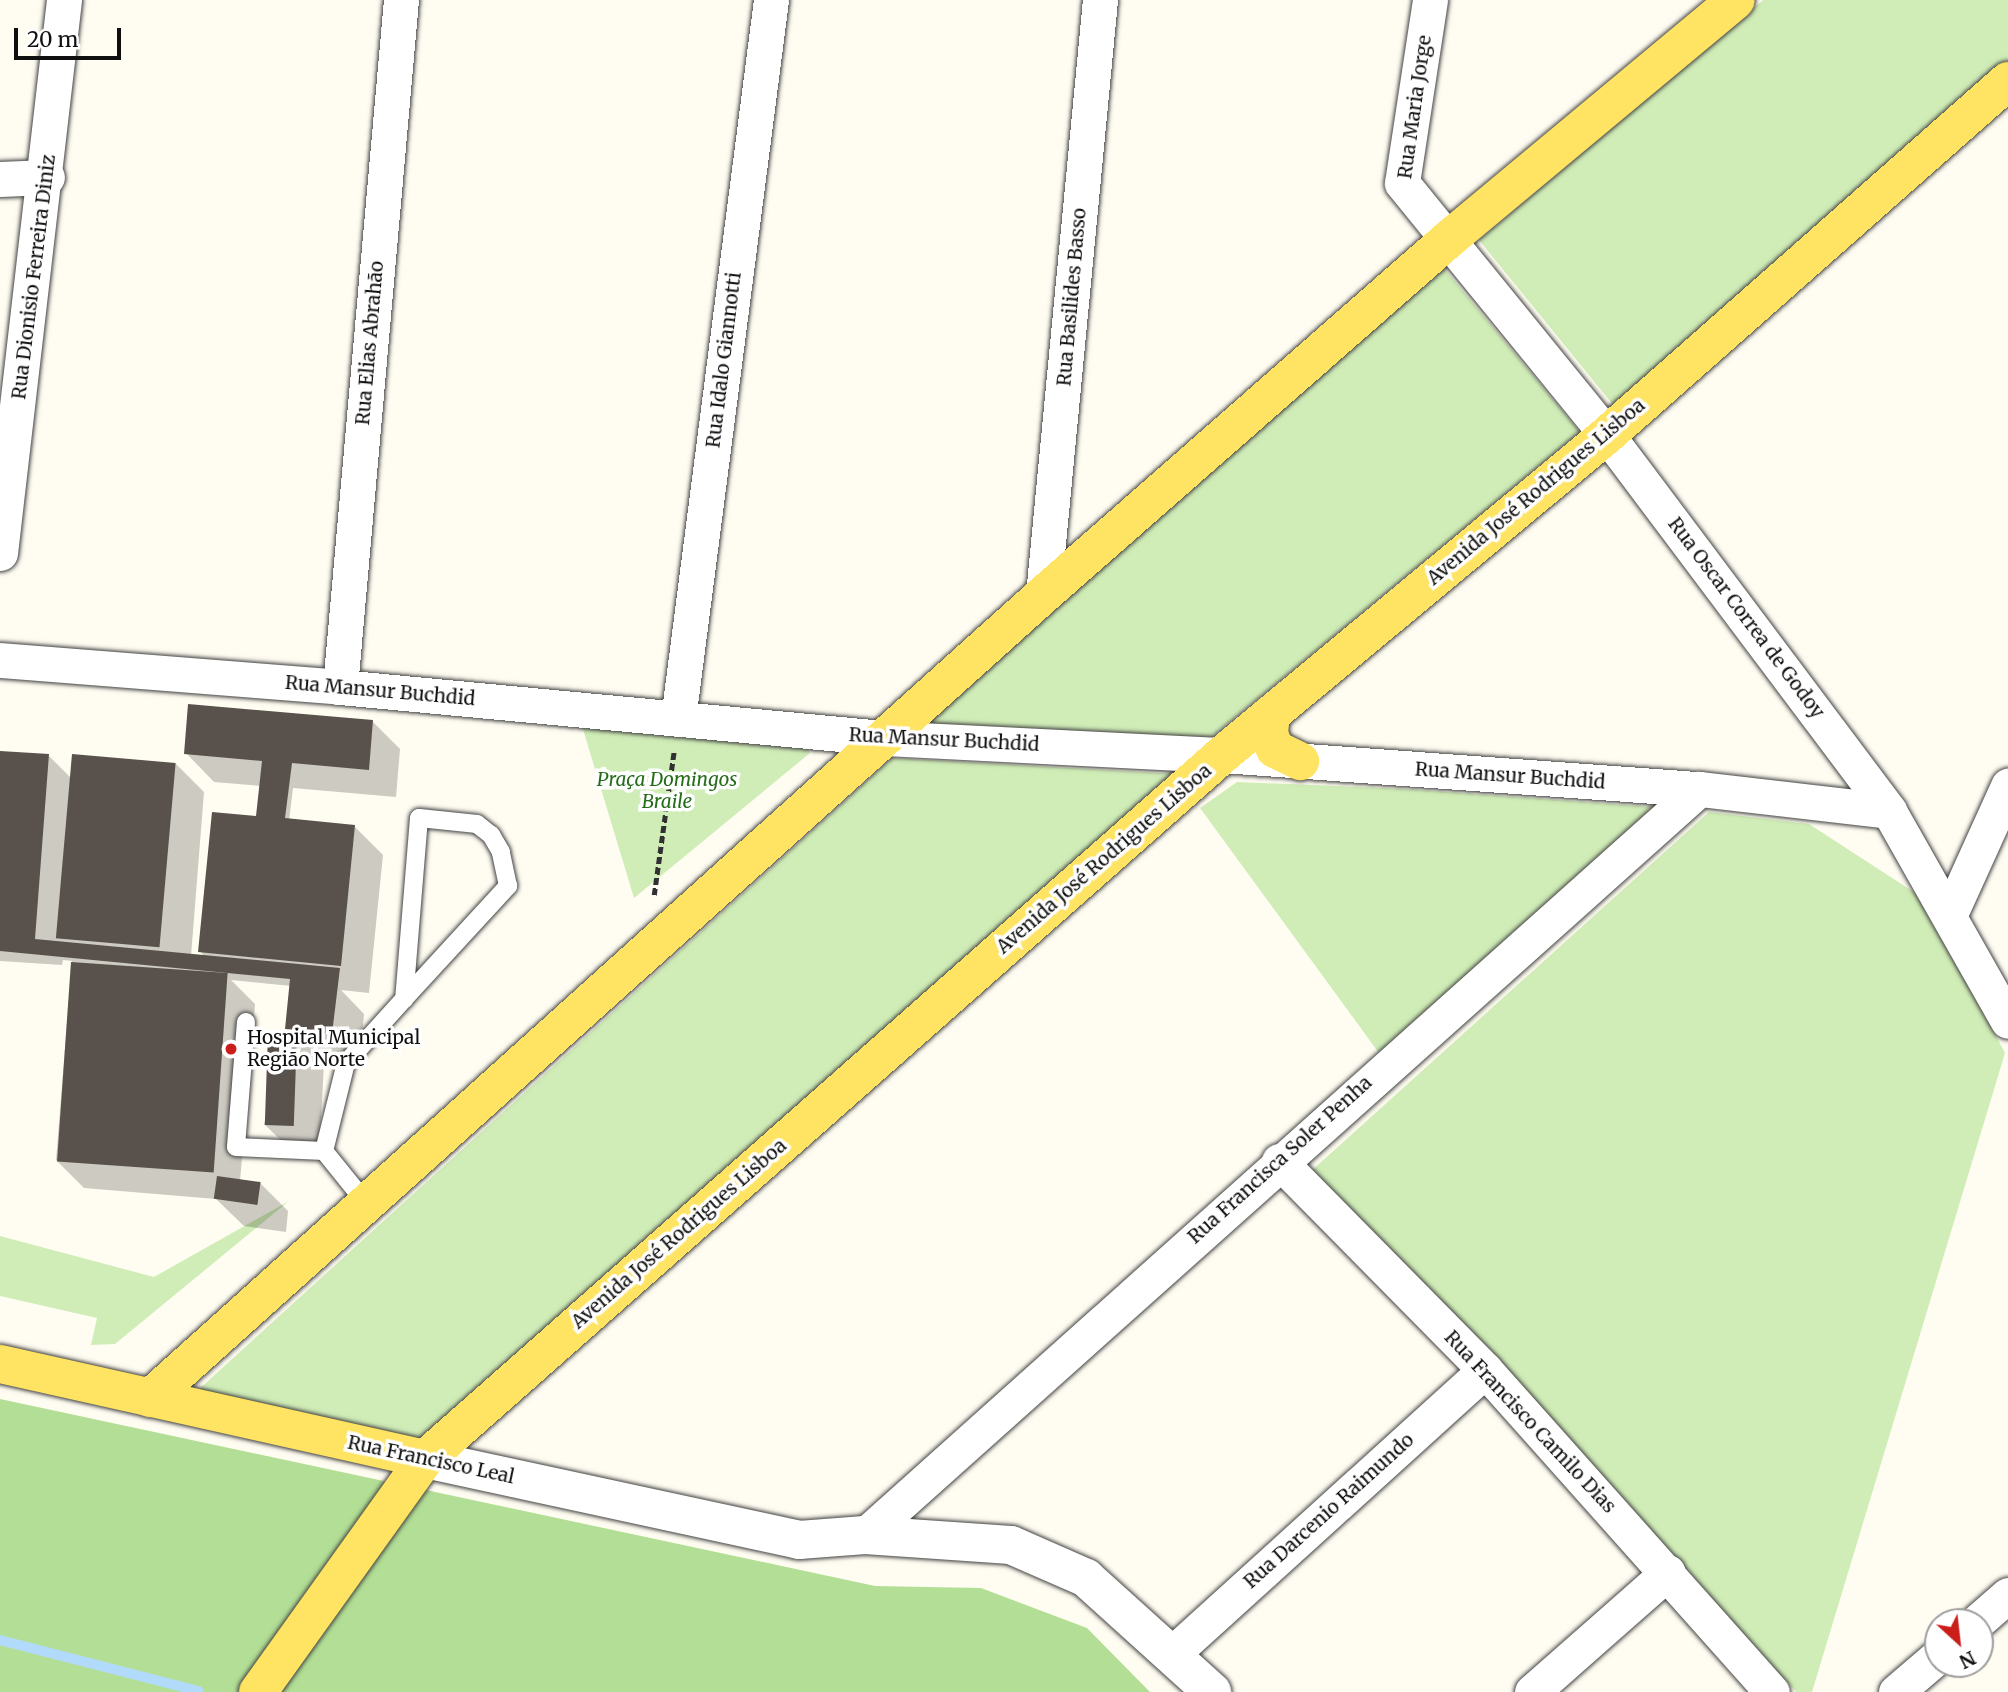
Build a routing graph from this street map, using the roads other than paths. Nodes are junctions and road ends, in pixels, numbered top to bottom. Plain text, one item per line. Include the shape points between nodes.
1 (64, 0) edge
2 (401, 0) edge
3 (771, 0) edge
4 (1100, 0) edge
5 (1430, 0) edge
6 (1737, 0) edge
7 (2008, 81) edge
8 (47, 177) junction
9 (0, 179) edge
10 (1450, 239) junction
11 (1607, 435) junction
12 (0, 553) edge
13 (1043, 594) junction
14 (0, 660) edge
15 (340, 687) junction
16 (1271, 714) junction
17 (678, 719) junction
18 (883, 738) junction
19 (1222, 755) junction
20 (1300, 761) junction
21 (2008, 786) edge
22 (1699, 789) junction
23 (1889, 811) junction
24 (1950, 914) junction
25 (404, 999) junction
26 (246, 1021) dead end
27 (2008, 1021) edge
28 (324, 1151) junction
29 (1279, 1161) junction
30 (366, 1203) junction
31 (0, 1364) edge
32 (1485, 1370) junction
33 (150, 1398) junction
34 (425, 1459) junction
35 (865, 1535) junction
36 (1668, 1572) junction
37 (2008, 1595) edge
38 (1993, 1608) edge
39 (1173, 1653) junction
40 (1924, 1668) edge
41 (258, 1692) edge
42 (1212, 1692) edge
43 (1532, 1692) edge
44 (1772, 1692) edge
45 (1896, 1692) edge

1 - 8 street, Rua Dionisio Ferreira Diniz
2 - 15 street, Rua Elias Abrahão
3 - 17 street, Rua Idalo Giannotti
4 - 13 street, Rua Basilides Basso
5 - 10 street, Rua Maria Jorge via 1402,183
6 - 10 main road
7 - 11 main road, Avenida José Rodrigues Lisboa
8 - 9 street
8 - 12 street, Rua Dionisio Ferreira Diniz
10 - 11 street, Rua Oscar Correa de Godoy
10 - 13 main road
11 - 16 main road, Avenida José Rodrigues Lisboa
11 - 23 street, Rua Oscar Correa de Godoy
13 - 18 main road
14 - 15 street, Rua Mansur Buchdid
15 - 17 street, Rua Mansur Buchdid
16 - 19 main road, Avenida José Rodrigues Lisboa
16 - 20 main road via 1269,734 1275,749
17 - 18 street, Rua Mansur Buchdid
18 - 19 street, Rua Mansur Buchdid
18 - 30 main road
19 - 20 street, Rua Mansur Buchdid
19 - 34 main road, Avenida José Rodrigues Lisboa
20 - 22 street, Rua Mansur Buchdid
21 - 24 street
22 - 23 street, Rua Mansur Buchdid
22 - 29 street, Rua Francisca Soler Penha
23 - 24 street, Rua Oscar Correa de Godoy
24 - 27 street, Rua Oscar Correa de Godoy
25 - 25 lane via 508,886 501,852 477,824 419,818
25 - 28 lane via 345,1063
26 - 28 lane via 236,1147
28 - 30 lane
29 - 32 street, Rua Francisco Camilo Dias
29 - 35 street, Rua Francisca Soler Penha
30 - 33 main road
31 - 33 main road, Rua Francisco Leal
32 - 36 street, Rua Francisco Camilo Dias
32 - 39 street, Rua Darcenio Raimundo
33 - 34 main road, Rua Francisco Leal
34 - 35 street, Rua Francisco Leal via 799,1540
34 - 41 main road, Avenida José Rodrigues Lisboa
35 - 39 street, Rua Francisco Leal via 1011,1545 1086,1578
36 - 43 street
36 - 44 street, Rua Francisco Camilo Dias
37 - 38 street
39 - 42 street, Rua Francisco Leal
40 - 45 street

